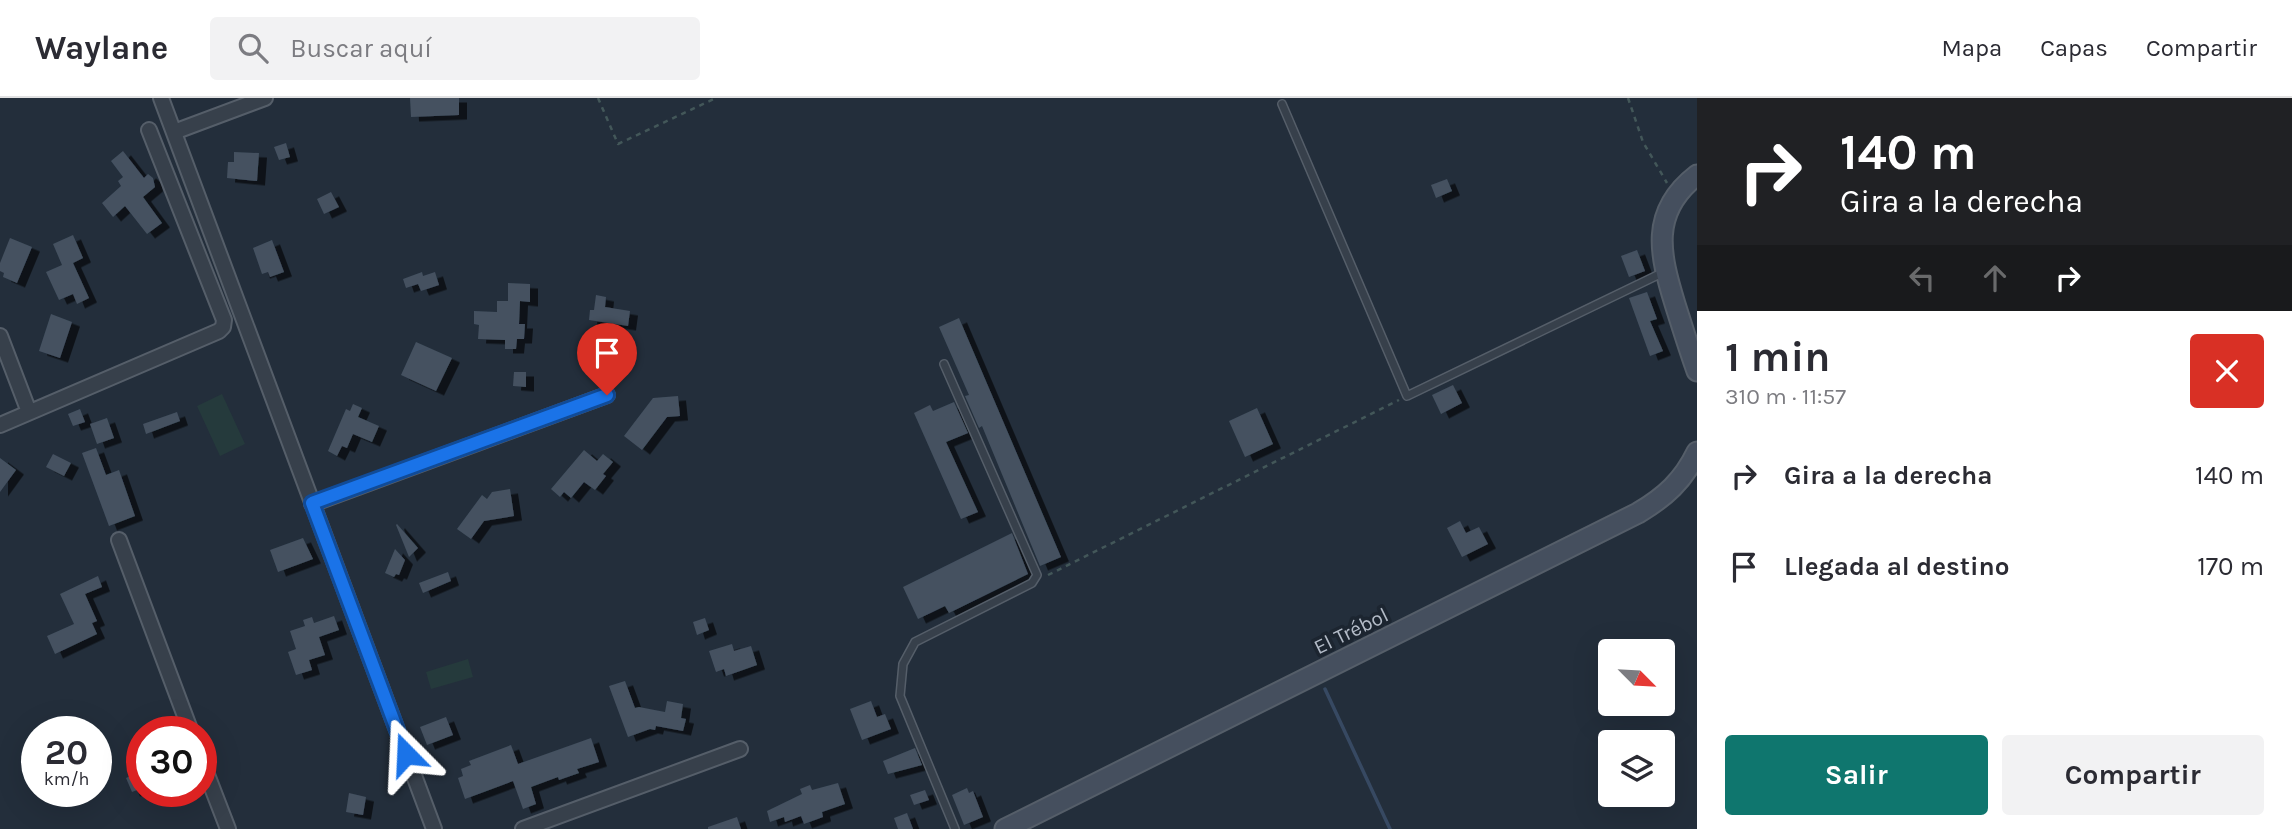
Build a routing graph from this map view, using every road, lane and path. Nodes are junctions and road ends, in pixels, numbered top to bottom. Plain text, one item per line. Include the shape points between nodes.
1 (161, 98) edge
2 (265, 98) edge
3 (598, 98) edge
4 (716, 98) edge
5 (1628, 98) edge
6 (1282, 104) dead end
7 (149, 130) dead end
8 (174, 132) junction
9 (1697, 175) edge
10 (1677, 197) junction
11 (1665, 272) junction
12 (0, 336) edge
13 (944, 364) dead end
14 (1697, 371) edge
15 (607, 395) dead end
16 (1407, 396) junction
17 (29, 412) junction
18 (0, 425) edge
19 (1697, 452) edge
20 (312, 503) junction
21 (120, 540) dead end
22 (1032, 583) junction
23 (185, 716) edge
24 (740, 749) dead end
25 (217, 800) edge
26 (228, 829) edge
27 (434, 829) edge
28 (523, 829) edge
29 (956, 829) edge
30 (1005, 829) edge

1 - 8 street
2 - 8 street
3 - 4 path via 618,144
5 - 10 path via 1643,142
6 - 16 lane
7 - 17 street via 223,327
8 - 20 street
9 - 10 main road
10 - 11 main road via 1661,235
11 - 14 main road
11 - 16 lane
12 - 17 street
13 - 22 lane via 1037,575
15 - 20 street
16 - 22 path
17 - 18 street
19 - 30 main road, El Trébol via 1676,486 1638,513
20 - 27 street
21 - 23 street
22 - 29 lane via 915,642 903,664 900,696
24 - 28 street
25 - 26 street

